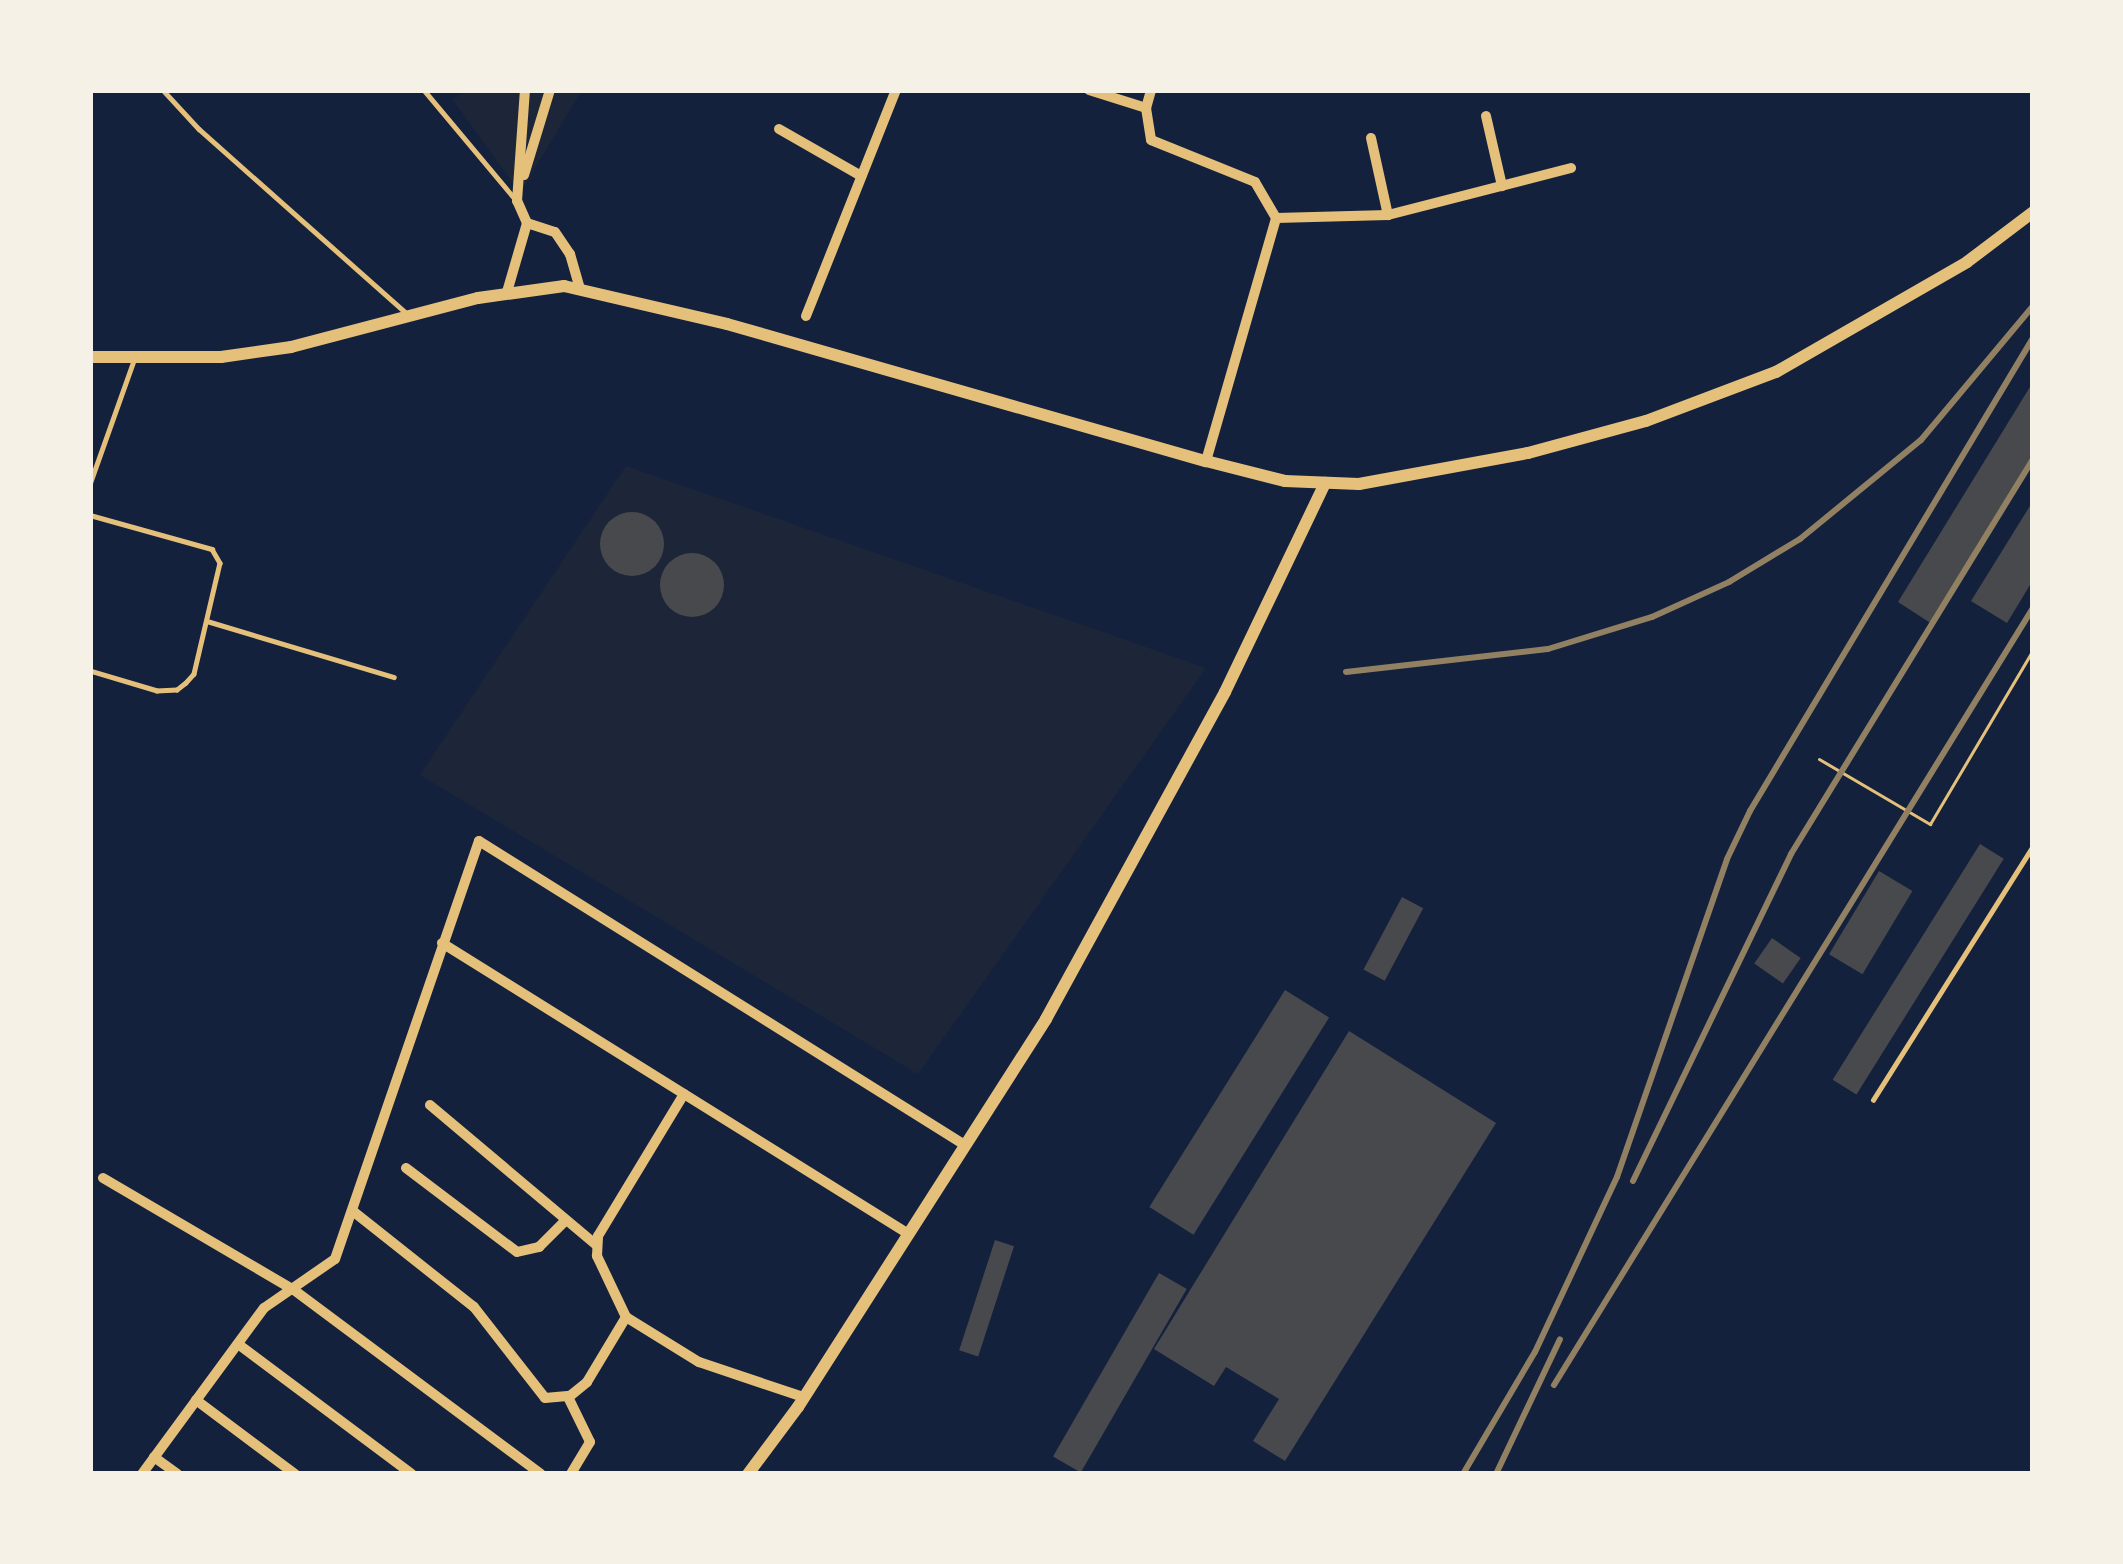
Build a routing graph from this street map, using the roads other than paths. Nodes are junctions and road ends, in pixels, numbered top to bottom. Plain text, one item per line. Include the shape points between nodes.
1 (163, 90) edge
2 (424, 90) edge
3 (525, 90) edge
4 (550, 90) edge
5 (896, 90) edge
6 (1089, 90) edge
7 (1150, 90) edge
8 (1146, 108) junction
9 (1486, 116) dead end
10 (778, 129) dead end
11 (1372, 138) dead end
12 (1571, 168) dead end
13 (861, 176) junction
14 (1502, 186) junction
15 (517, 201) junction
16 (2033, 212) edge
17 (1388, 215) junction
18 (1276, 218) junction
19 (527, 224) junction
20 (580, 288) junction
21 (506, 292) junction
22 (410, 316) junction
23 (806, 316) dead end
24 (134, 356) junction
25 (90, 357) edge
26 (1206, 461) junction
27 (90, 483) edge
28 (1325, 483) junction
29 (90, 515) edge
30 (207, 621) junction
31 (90, 671) edge
32 (394, 677) dead end
33 (2033, 846) edge
34 (442, 943) junction
35 (684, 1094) junction
36 (1873, 1100) dead end
37 (430, 1106) dead end
38 (965, 1145) junction
39 (406, 1168) dead end
40 (103, 1178) dead end
41 (353, 1212) junction
42 (566, 1220) junction
43 (907, 1233) junction
44 (596, 1245) junction
45 (294, 1290) junction
46 (626, 1317) junction
47 (238, 1344) junction
48 (803, 1396) junction
49 (568, 1397) junction
50 (196, 1400) junction
51 (154, 1457) junction
52 (525, 1469) edge
53 (142, 1474) edge
54 (177, 1474) edge
55 (295, 1474) edge
56 (412, 1474) edge
57 (541, 1474) edge
58 (572, 1474) edge
59 (748, 1474) edge

1 - 22 lane
2 - 15 lane
3 - 15 street
4 - 15 street
5 - 13 street
6 - 8 street
7 - 8 street
8 - 18 street via 1151,140 1255,182
9 - 14 street
10 - 13 street
11 - 17 street
12 - 14 street
13 - 23 street
14 - 17 street
15 - 19 street
16 - 28 street via 1967,262 1777,372 1646,421 1528,453
17 - 18 street
18 - 26 street
19 - 20 street via 555,232
19 - 21 street
20 - 21 street
20 - 26 street
21 - 22 street
22 - 24 street via 291,347
24 - 25 street
24 - 27 lane
26 - 28 street
28 - 38 street via 1203,733 1046,1019
29 - 30 lane via 217,553
30 - 31 lane via 194,674 177,691
30 - 32 lane
33 - 36 lane
34 - 35 street
34 - 38 street via 479,842
34 - 41 street
35 - 43 street
35 - 44 street
37 - 42 street
38 - 43 street
39 - 42 street via 517,1252 539,1247
40 - 45 street
41 - 45 street via 335,1259
41 - 49 street via 473,1307 545,1398
42 - 44 street
43 - 48 street
44 - 46 street
45 - 47 street via 264,1308
45 - 52 street
46 - 48 street via 698,1362
46 - 49 street via 587,1382
47 - 50 street
47 - 56 street
48 - 59 street
49 - 58 street via 590,1442
50 - 51 street
50 - 55 street
51 - 53 street
51 - 54 street
52 - 57 street

